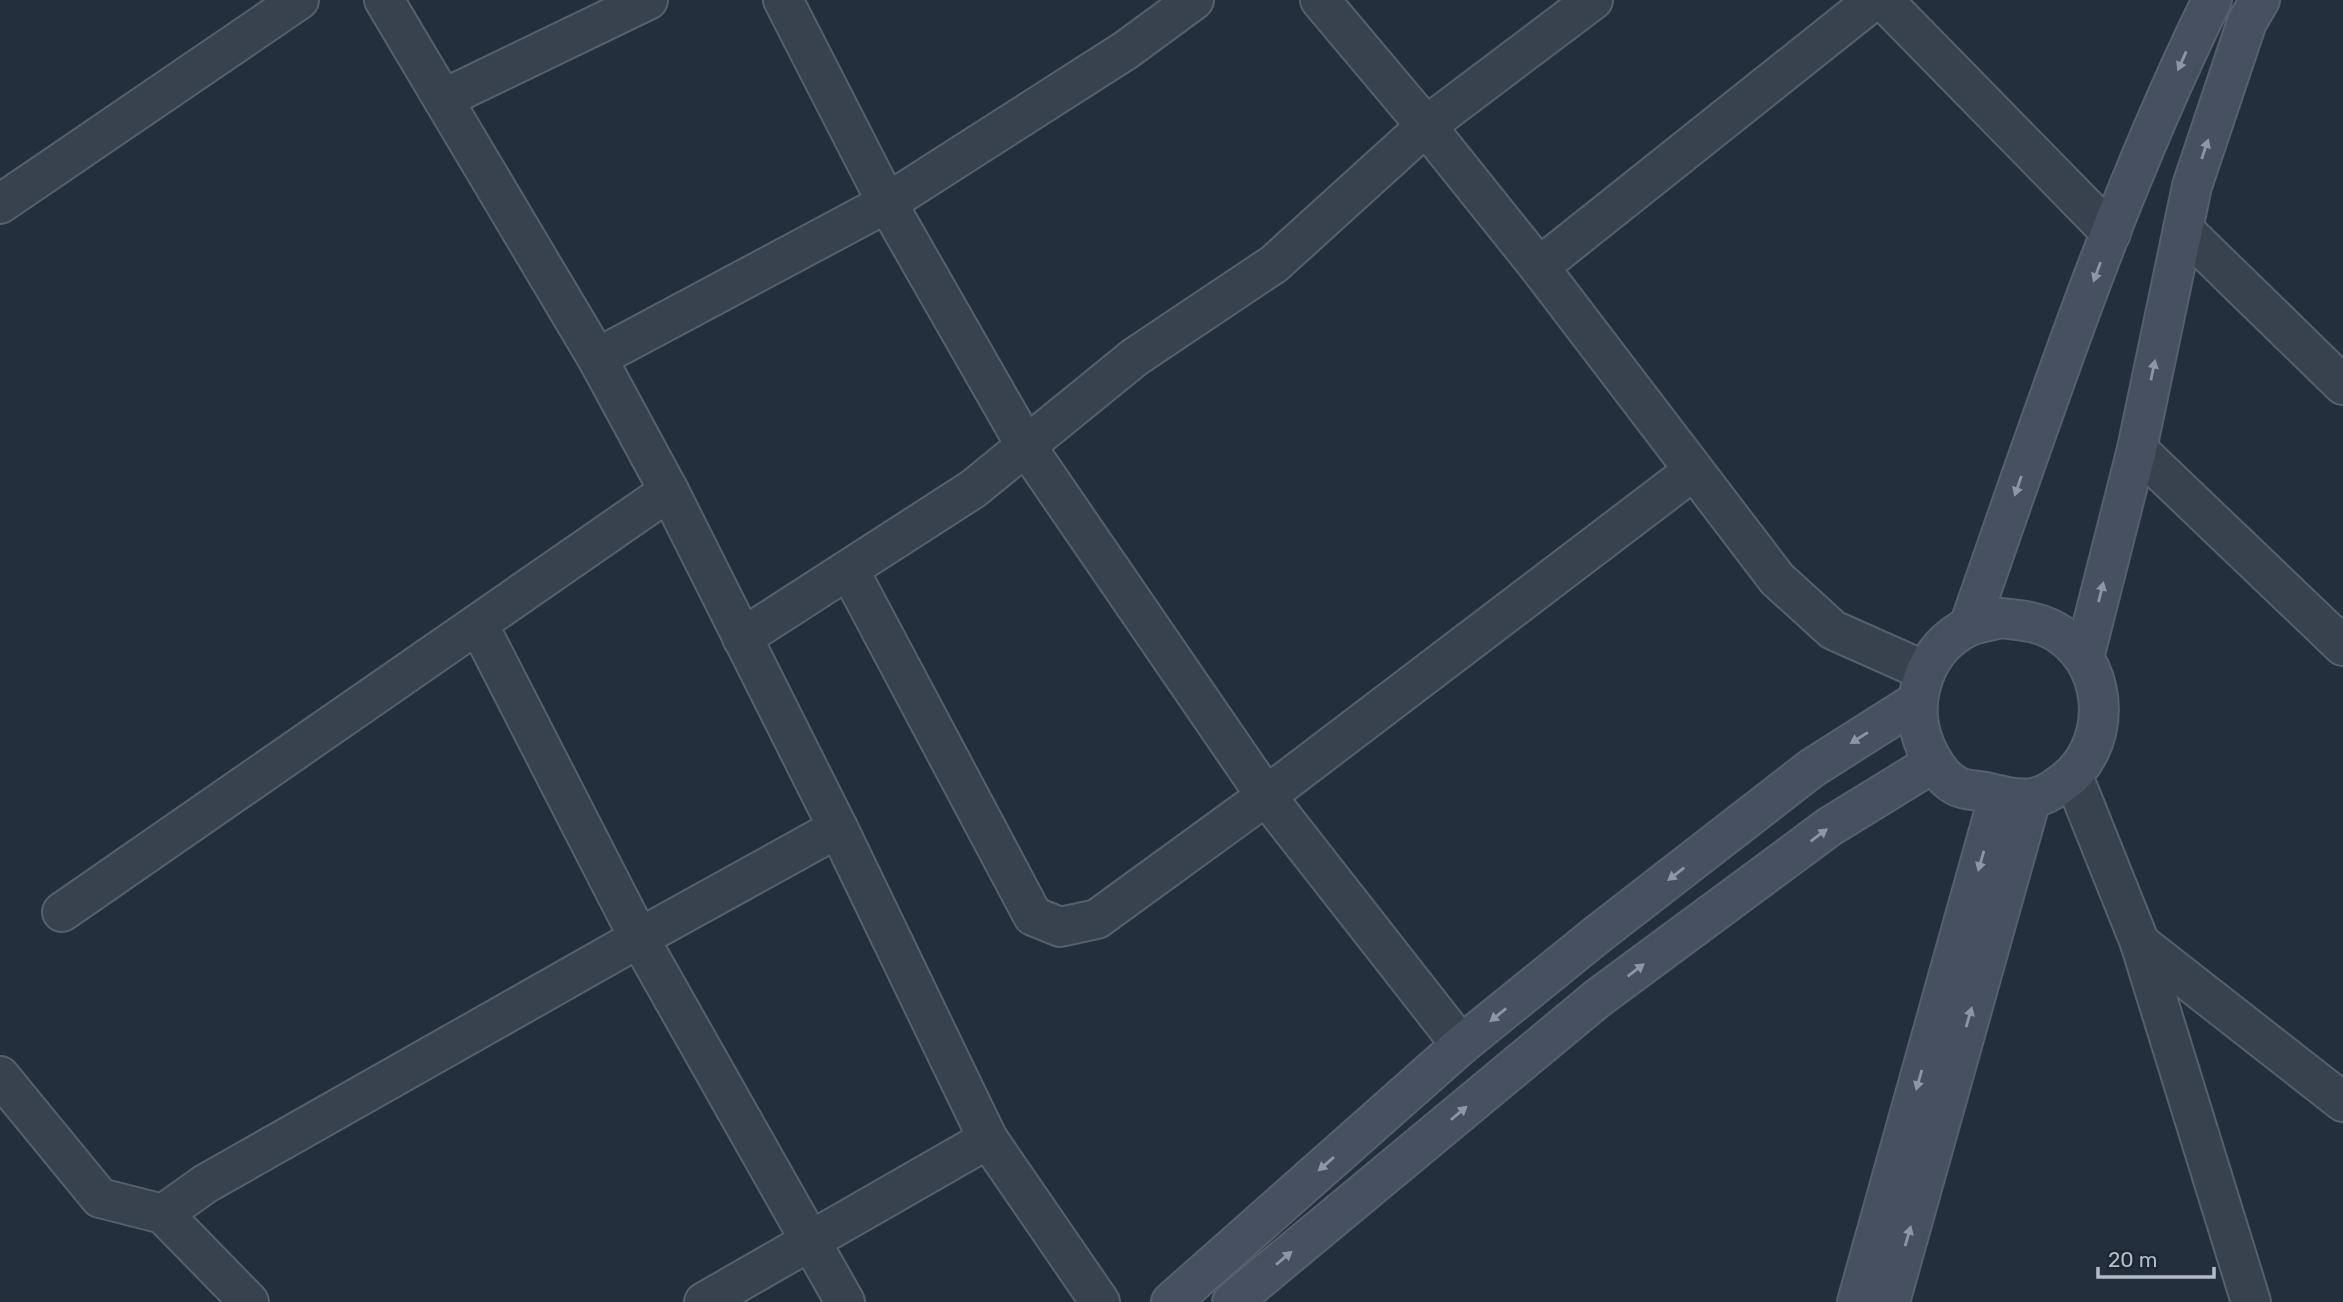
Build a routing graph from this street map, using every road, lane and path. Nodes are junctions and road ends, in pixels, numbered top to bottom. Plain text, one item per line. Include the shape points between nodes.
1 (299, 0) edge
2 (384, 0) edge
3 (648, 0) edge
4 (783, 0) edge
5 (1194, 0) edge
6 (1320, 0) edge
7 (1593, 0) edge
8 (1874, 0) edge
9 (1883, 0) edge
10 (2212, 0) edge
11 (2260, 0) edge
12 (443, 99) junction
13 (1426, 126) junction
14 (0, 204) edge
15 (887, 204) junction
16 (2183, 229) junction
17 (2111, 233) junction
18 (1539, 267) junction
19 (597, 358) junction
20 (2343, 385) edge
21 (1026, 446) junction
22 (2137, 449) junction
23 (1693, 471) junction
24 (669, 491) junction
25 (849, 570) junction
26 (478, 624) junction
27 (1969, 626) junction
28 (742, 638) junction
29 (2343, 646) edge
30 (2084, 658) junction
31 (1920, 686) junction
32 (1933, 763) junction
33 (2073, 776) junction
34 (1266, 796) junction
35 (2015, 797) junction
36 (838, 828) junction
37 (62, 912) dead end
38 (639, 938) junction
39 (2140, 943) junction
40 (1461, 1045) junction
41 (0, 1076) edge
42 (2343, 1102) edge
43 (988, 1139) junction
44 (163, 1214) junction
45 (811, 1242) junction
46 (249, 1302) edge
47 (704, 1302) edge
48 (845, 1302) edge
49 (1100, 1302) edge
50 (1171, 1302) edge
51 (1231, 1302) edge
52 (1857, 1302) edge
53 (1889, 1302) edge
54 (2250, 1302) edge

1 - 14 street
2 - 12 street
3 - 12 street
4 - 15 street
5 - 15 street via 1126,50
6 - 13 street
7 - 13 street
8 - 18 street
9 - 17 street
10 -> 17 main road
16 -> 11 main road via 2192,186 2247,22
12 - 19 street
13 - 18 street
13 - 21 street via 1274,264 1135,358
15 - 19 street
15 - 21 street
16 - 20 street
22 -> 16 main road
17 -> 27 main road
18 - 23 street
19 - 24 street
21 - 25 street via 973,489
21 - 34 street
22 - 29 street
30 -> 22 main road
23 - 31 street via 1777,579 1833,630
23 - 34 street
24 - 26 street
24 - 28 street
25 - 28 street
25 - 34 street via 1033,916 1060,927 1097,919
26 - 37 street
26 - 38 street
27 - 30 main road via 2000,618 2032,621 2062,635
27 - 31 main road via 1943,645
28 - 36 street
30 - 33 main road via 2098,687 2100,719 2092,750
31 - 32 main road via 1919,733
31 -> 40 main road
32 - 35 main road via 1955,786
51 -> 32 main road via 1598,998 1829,827
33 - 35 main road via 2047,794
33 - 39 street
34 - 40 street
35 -> 52 main road
53 -> 35 main road
36 - 38 street
36 - 43 street
38 - 44 street via 205,1184
38 - 45 street
39 - 42 street
39 - 54 street
40 -> 50 main road
41 - 44 street via 100,1198
43 - 45 street
43 - 49 street
44 - 46 street
45 - 47 street
45 - 48 street

